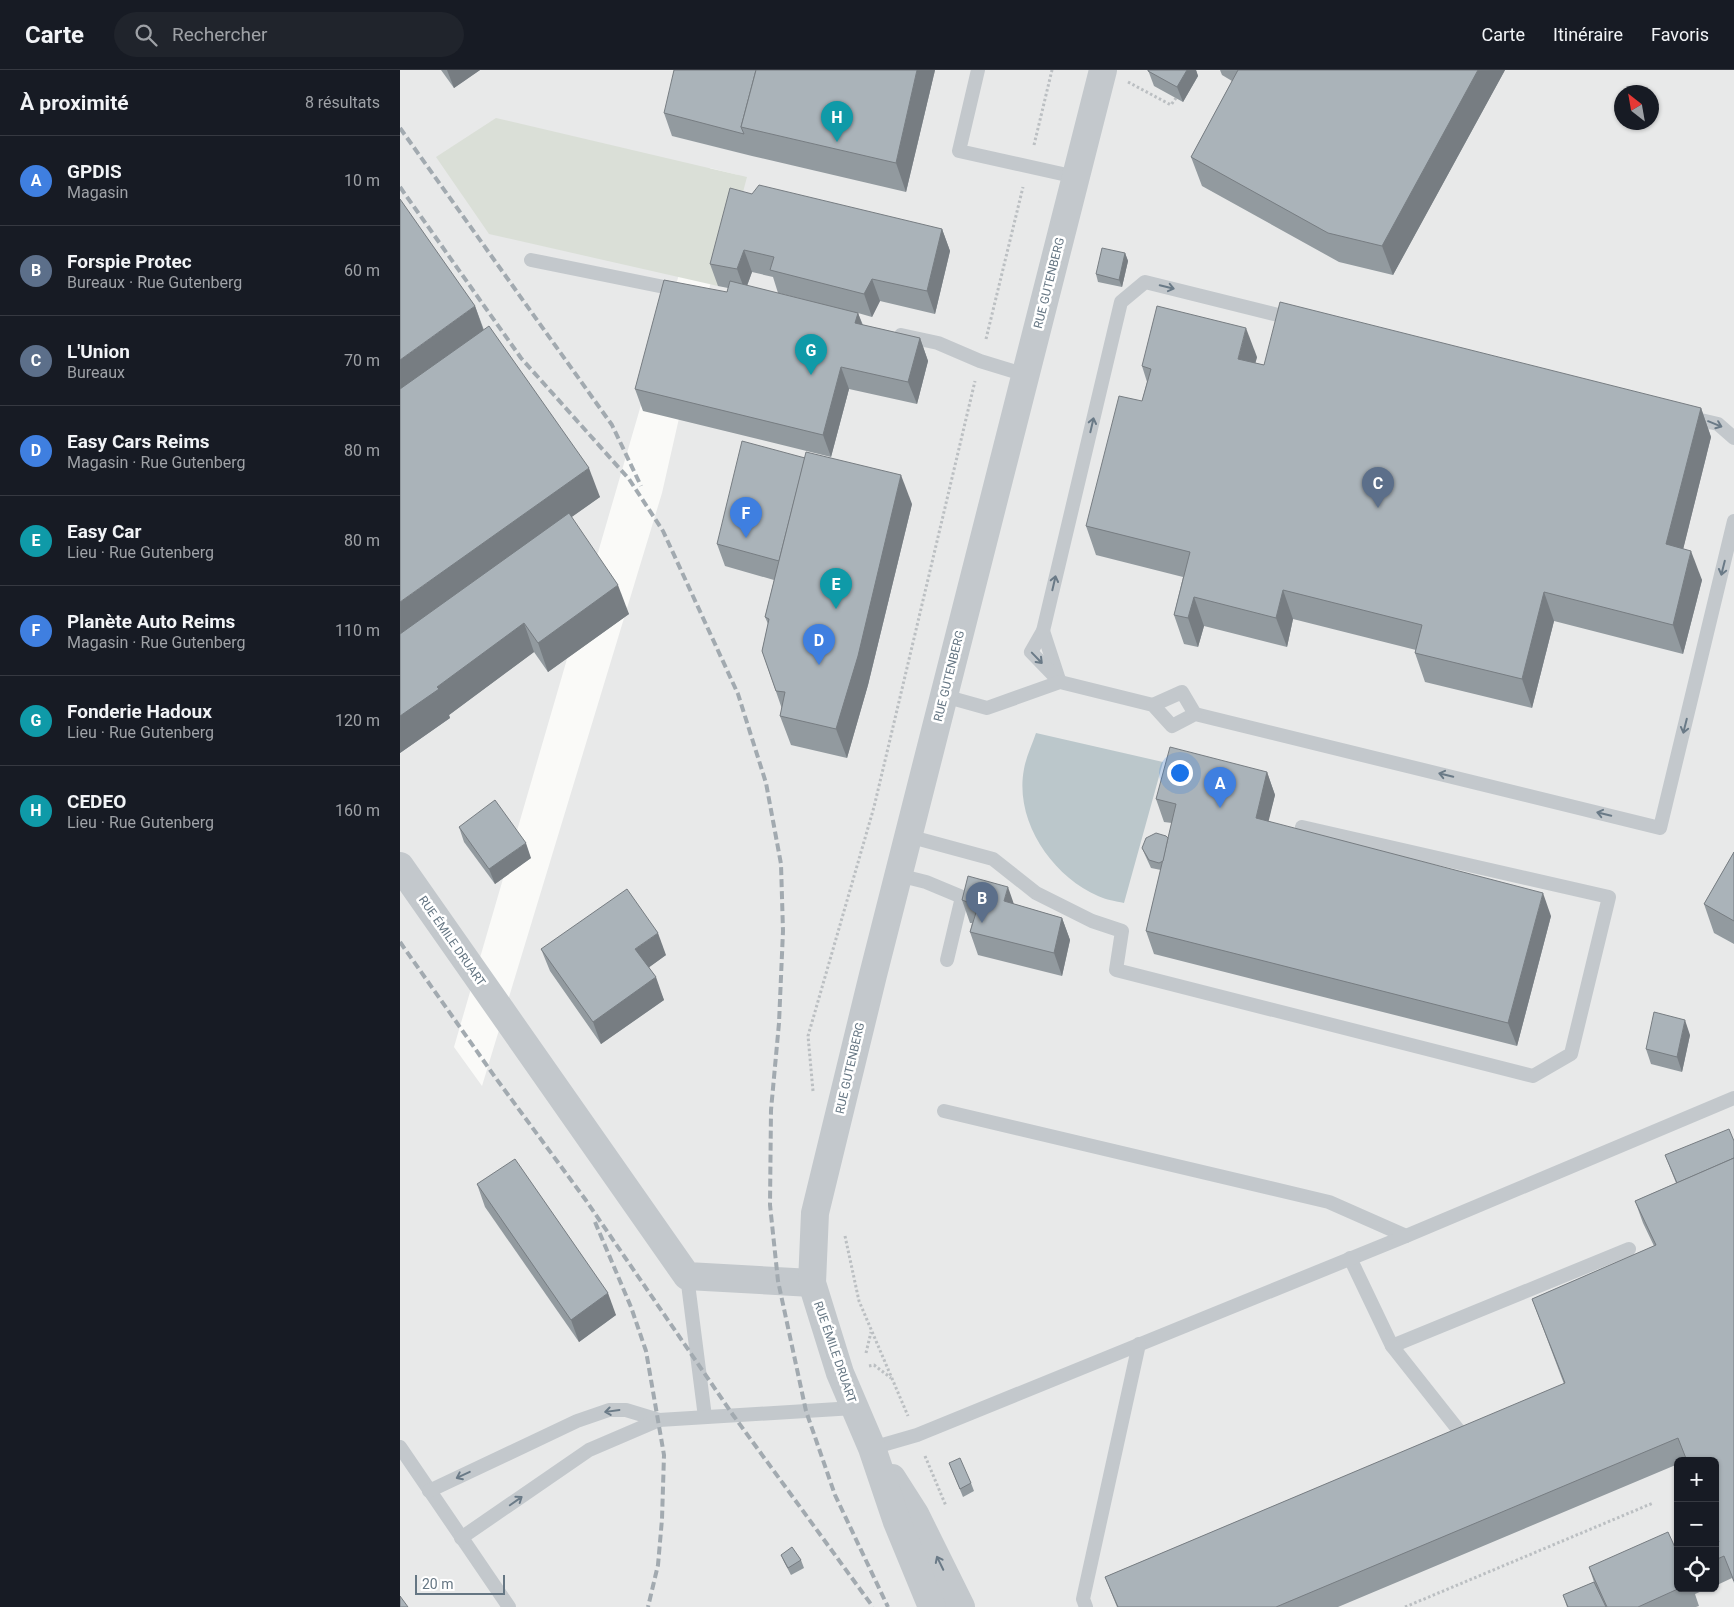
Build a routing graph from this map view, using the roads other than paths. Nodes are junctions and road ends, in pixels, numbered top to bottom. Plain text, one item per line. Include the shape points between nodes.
1 (978, 70) edge
2 (1115, 75) edge
3 (1076, 177) junction
4 (531, 260) dead end
5 (696, 294) edge
6 (1312, 323) edge
7 (890, 333) edge
8 (1026, 375) junction
9 (1671, 412) edge
10 (1734, 438) edge
11 (1734, 521) edge
12 (1043, 631) junction
13 (1060, 682) junction
14 (944, 696) junction
15 (1153, 705) junction
16 (1196, 714) junction
17 (1302, 827) dead end
18 (908, 836) junction
19 (400, 866) edge
20 (898, 875) junction
21 (947, 960) dead end
22 (1734, 1098) edge
23 (944, 1111) dead end
24 (1406, 1236) junction
25 (1629, 1249) dead end
26 (1350, 1258) junction
27 (687, 1276) junction
28 (812, 1283) junction
29 (1139, 1344) junction
30 (1392, 1346) junction
31 (854, 1408) junction
32 (705, 1417) junction
33 (659, 1420) junction
34 (1460, 1432) edge
35 (400, 1447) edge
36 (872, 1448) junction
37 (429, 1491) junction
38 (461, 1538) junction
39 (509, 1607) edge
40 (932, 1607) edge
41 (961, 1607) edge
42 (1086, 1607) edge

1 - 3 lane via 959,151
2 - 3 street, RUE GUTENBERG
3 - 8 street, RUE GUTENBERG
4 - 5 lane
12 -> 6 lane via 1121,302 1145,282
7 - 8 lane via 938,343 980,361
8 - 14 street, RUE GUTENBERG
9 -> 10 lane via 1718,424
11 -> 16 lane via 1660,828
12 - 13 lane
12 -> 13 lane via 1031,652
13 - 14 lane via 987,708
13 - 15 lane
14 - 18 street, RUE GUTENBERG
15 - 16 lane via 1172,726
15 - 16 lane via 1182,692
17 - 18 lane via 1609,897 1571,1054 1533,1076 1116,970 1122,931 1092,921 1036,893 993,859
18 - 20 street, RUE GUTENBERG
19 - 27 street, RUE ÉMILE DRUART
20 - 21 lane via 962,897
20 - 28 street, RUE GUTENBERG via 816,1214
22 - 24 lane
23 - 24 lane via 1328,1202
24 - 26 lane
25 - 30 lane
26 - 29 lane
26 - 30 lane
27 - 28 street
27 - 32 lane
28 - 31 street, RUE ÉMILE DRUART
29 - 36 lane via 916,1435
29 - 42 lane via 1083,1599
30 - 34 lane
31 - 32 lane
31 - 36 street, RUE ÉMILE DRUART
32 - 33 lane
33 -> 37 lane via 626,1410 609,1410 577,1421
38 -> 33 lane via 589,1450
35 - 37 lane
36 - 40 street, RUE ÉMILE DRUART via 896,1522
41 -> 36 street, RUE ÉMILE DRUART via 915,1514
37 - 38 lane
38 - 39 lane

